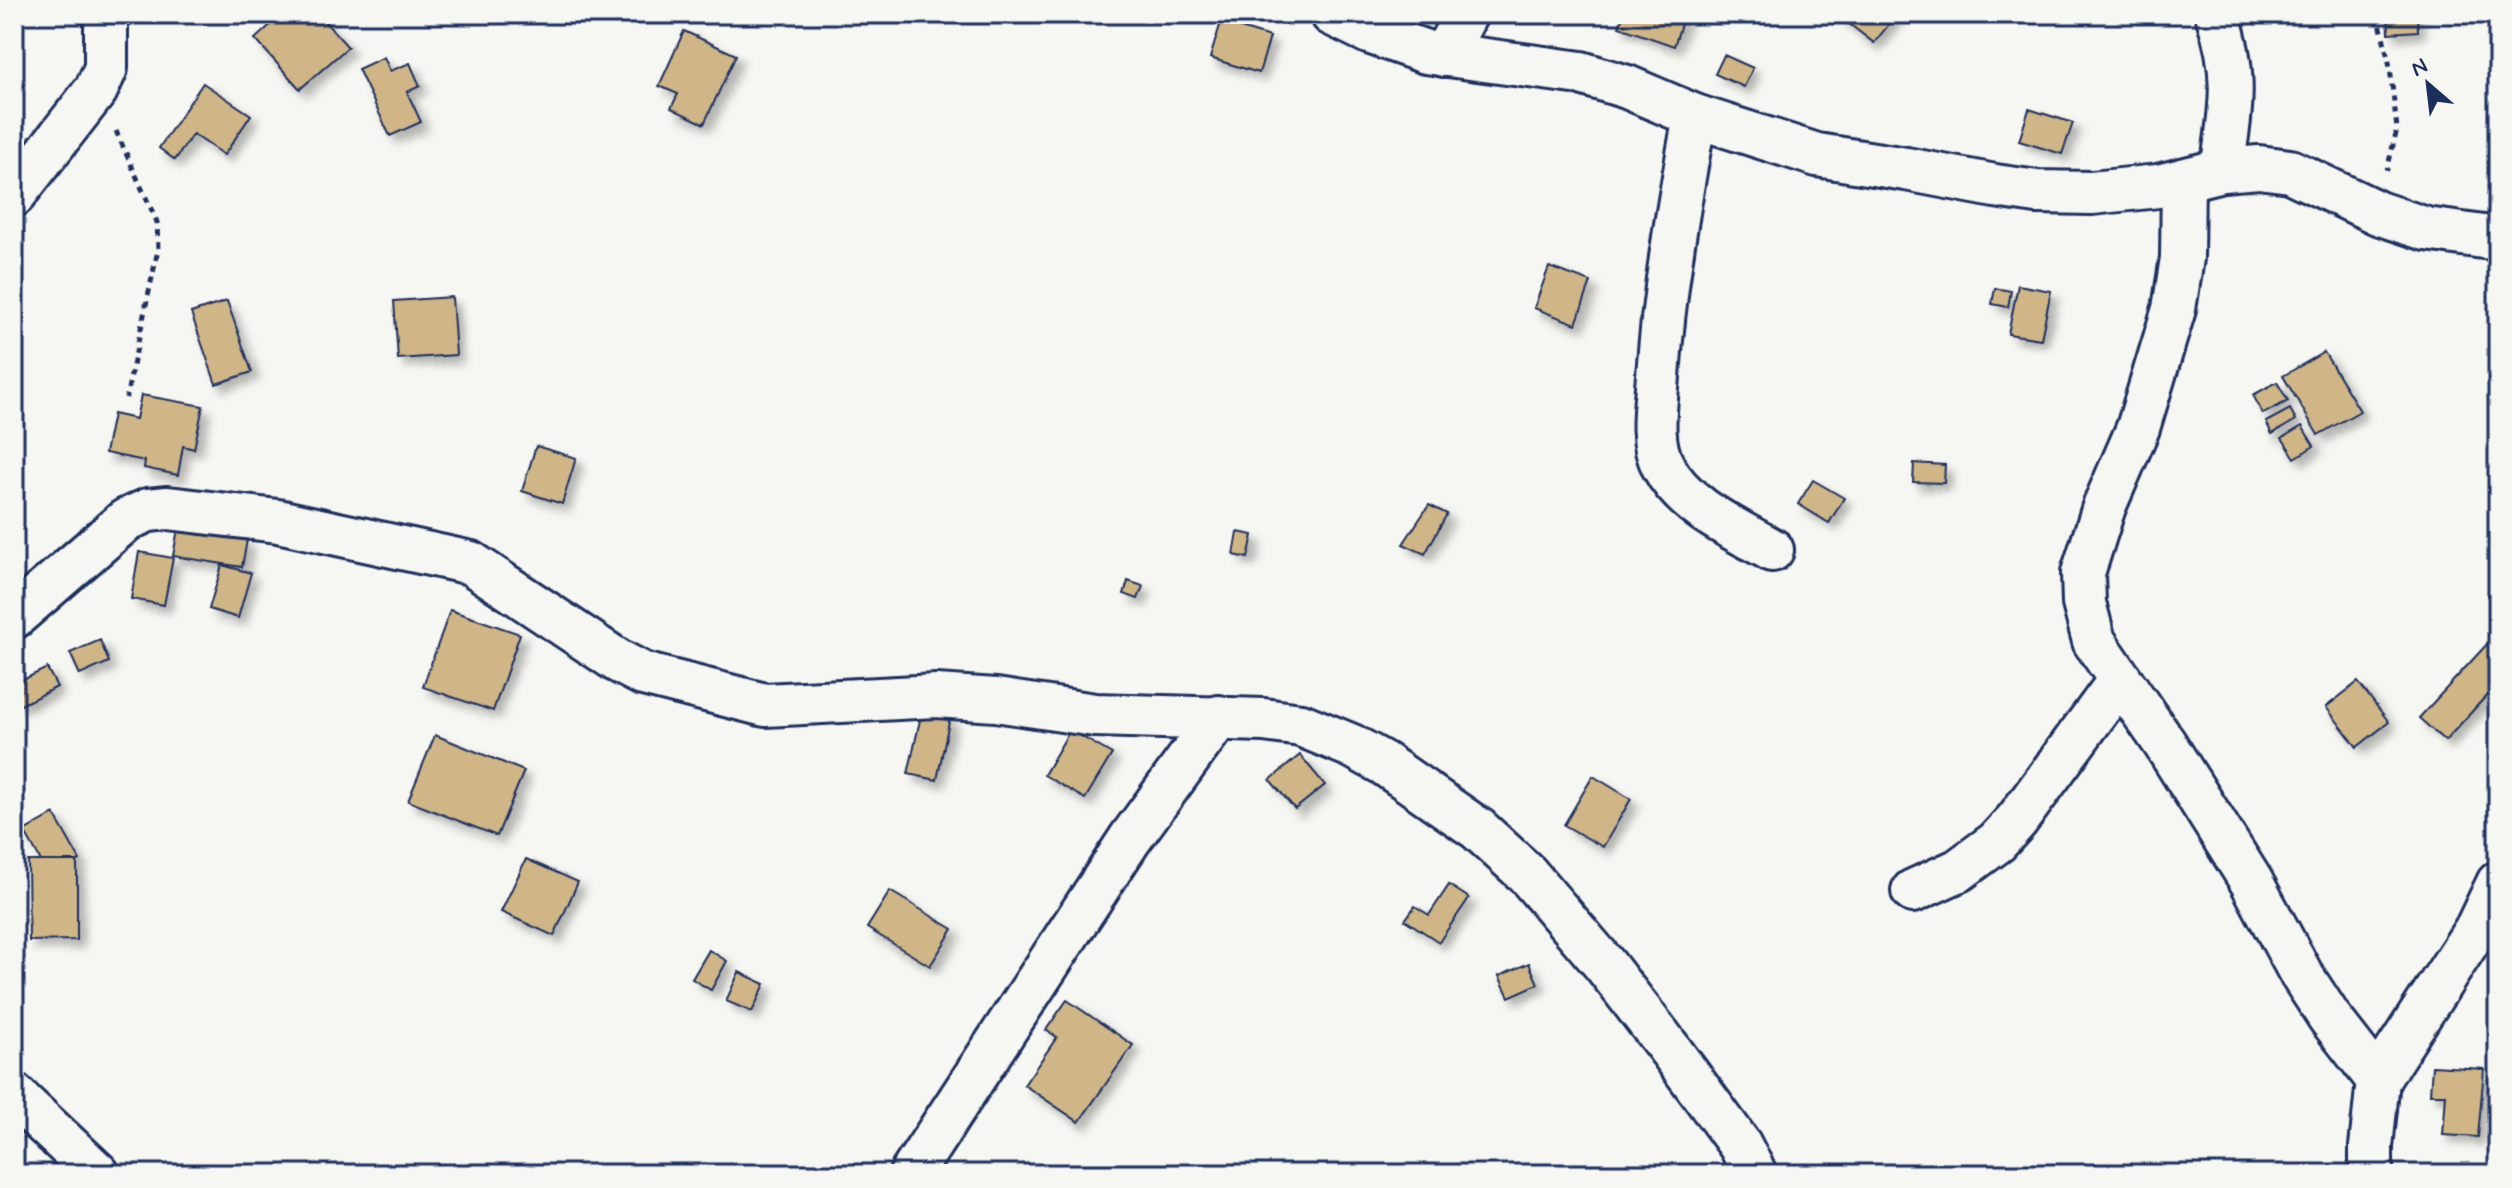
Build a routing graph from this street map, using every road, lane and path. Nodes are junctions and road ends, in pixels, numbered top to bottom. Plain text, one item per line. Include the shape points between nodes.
1 (106, 14) edge
2 (1332, 14) edge
3 (1466, 14) edge
4 (2217, 14) edge
5 (2378, 14) edge
6 (1444, 55) junction
7 (96, 90) junction
8 (1695, 116) junction
9 (2203, 175) junction
10 (14, 195) edge
11 (2378, 213) junction
12 (2498, 239) edge
13 (126, 398) dead end
14 (1772, 550) dead end
15 (14, 617) edge
16 (2120, 680) junction
17 (1219, 717) junction
18 (2498, 883) edge
19 (1913, 891) dead end
20 (2378, 1080) junction
21 (14, 1095) edge
22 (98, 1174) edge
23 (911, 1174) edge
24 (1755, 1174) edge
25 (2371, 1174) edge

1 - 7 street via 106,68
2 - 6 street via 1369,32
3 - 6 street
4 - 9 street via 2232,74
5 - 11 path via 2397,129
6 - 8 street via 1581,73
7 - 10 street
7 - 13 path via 157,222 158,250
8 - 9 street via 1817,155 2037,192 2092,193
8 - 14 street via 1662,307 1655,432 1661,464 1678,490
9 - 11 street via 2259,167 2290,171
9 - 16 street via 2168,332 2083,573 2094,641
11 - 12 street via 2426,229
15 - 17 street via 126,520 168,508 278,521 471,563 643,674 765,705 936,696 1095,715
16 - 19 street via 1997,842 1959,870
16 - 20 street via 2251,881 2301,974
17 - 23 street via 1130,839
17 - 24 street via 1301,725 1352,746 1478,829 1527,874 1605,965 1740,1145
18 - 20 street via 2476,929
20 - 25 street
21 - 22 street

